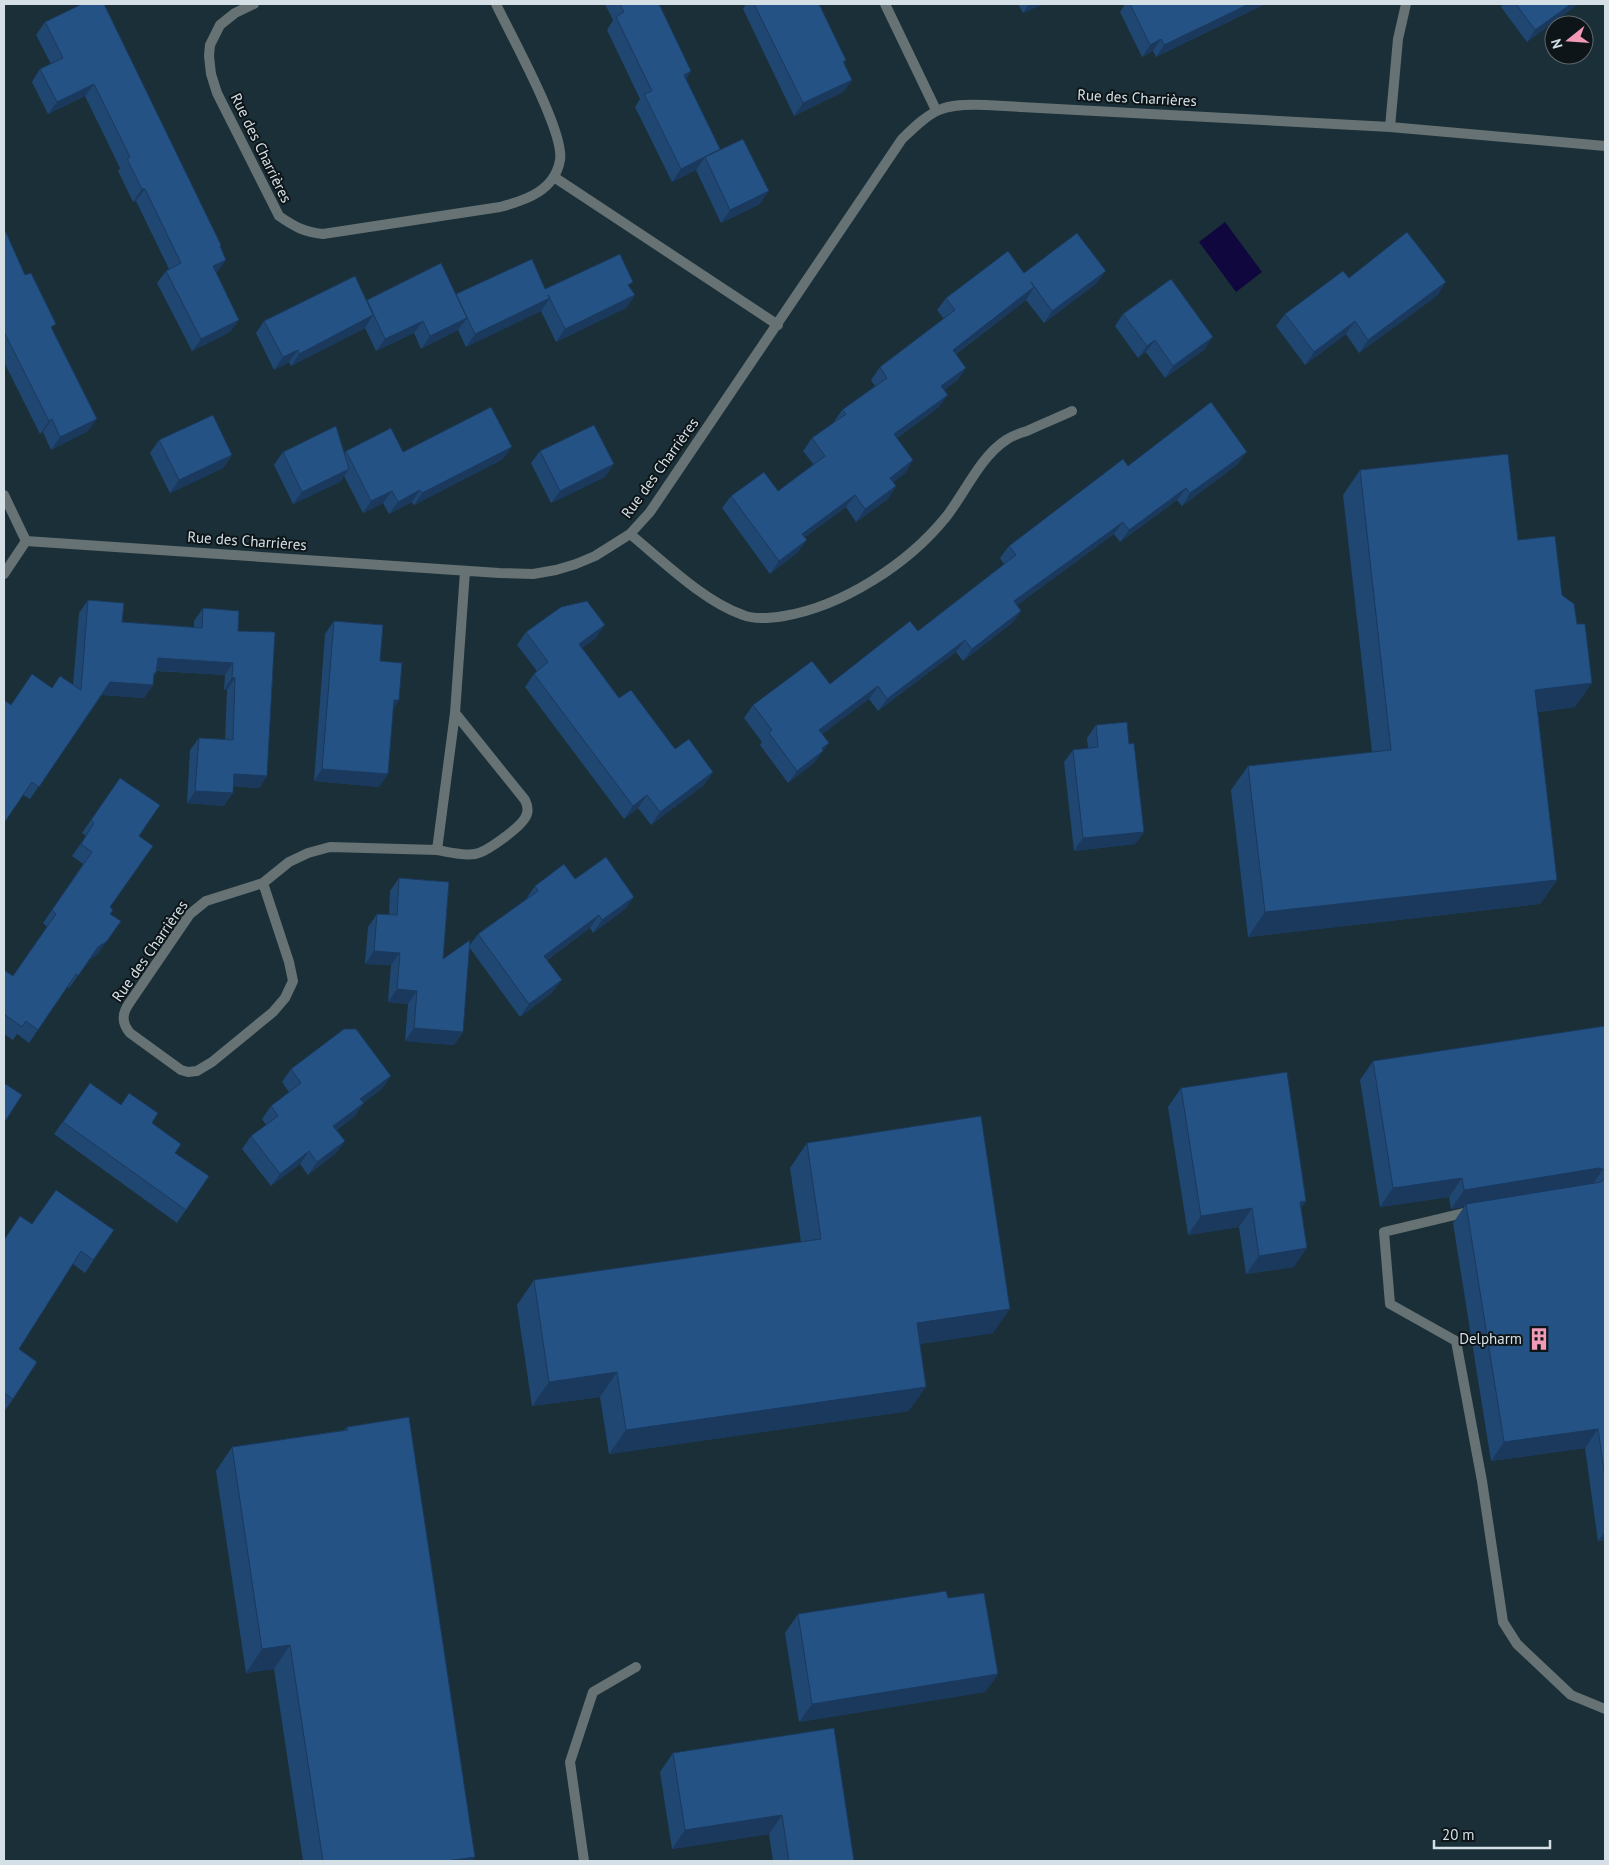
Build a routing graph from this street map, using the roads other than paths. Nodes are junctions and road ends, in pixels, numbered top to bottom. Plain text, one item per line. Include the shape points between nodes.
1 (254, 4) edge
2 (496, 4) edge
3 (885, 4) edge
4 (1406, 4) edge
5 (936, 110) junction
6 (1390, 127) junction
7 (1605, 146) edge
8 (554, 177) junction
9 (778, 325) junction
10 (1072, 411) dead end
11 (4, 495) edge
12 (630, 534) junction
13 (26, 541) junction
14 (465, 571) junction
15 (4, 574) edge
16 (455, 713) junction
17 (437, 850) junction
18 (262, 883) junction
19 (1483, 1210) edge
20 (636, 1667) dead end
21 (1605, 1709) edge
22 (584, 1861) edge

1 - 8 street, Rue des Charrières via 220,25 210,45 211,74 230,122 270,202 279,216 292,226 323,234 500,207 542,191
2 - 8 street via 557,136 560,159
3 - 5 street
4 - 6 street via 1398,39
5 - 6 street, Rue des Charrières via 961,104
5 - 9 street, Rue des Charrières via 902,139
6 - 7 street, Rue des Charrières
8 - 9 street
9 - 12 street, Rue des Charrières via 659,499
10 - 12 street via 1006,440 985,460 946,517 903,558 855,591 802,613 770,618 745,616 720,605
11 - 13 street
12 - 14 street, Rue des Charrières via 595,556 556,570 533,574
13 - 14 street, Rue des Charrières
13 - 15 street
14 - 16 street
16 - 17 street
16 - 17 street, Rue des Charrières via 525,800 528,811 521,824 484,851 470,854
17 - 18 street, Rue des Charrières via 330,846 289,862
18 - 18 street, Rue des Charrières via 215,897 190,914 125,1010 123,1017 130,1033 181,1070 197,1071 212,1062 273,1012 293,981
19 - 21 street via 1384,1232 1390,1304 1456,1341 1482,1481 1503,1622 1517,1644 1571,1694
20 - 22 street via 593,1692 570,1762

